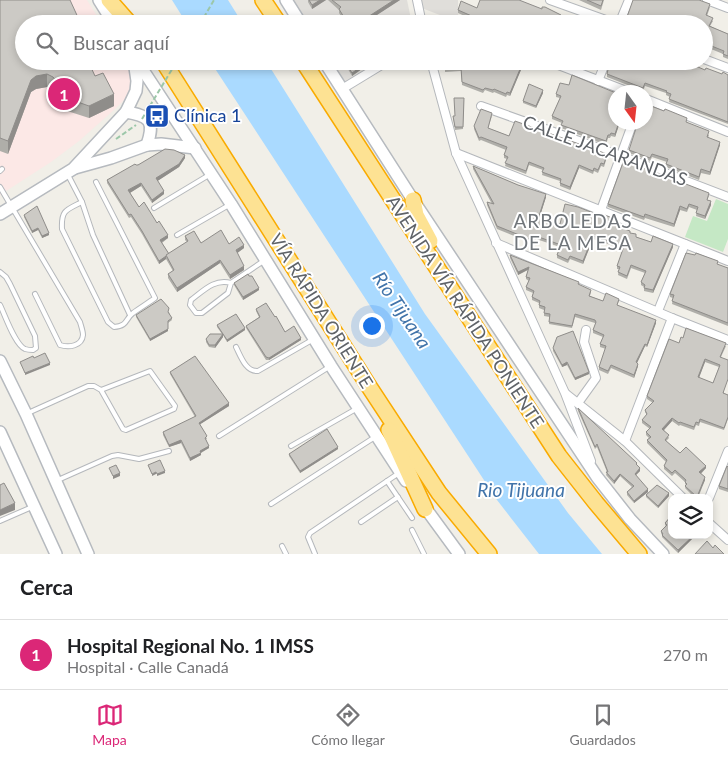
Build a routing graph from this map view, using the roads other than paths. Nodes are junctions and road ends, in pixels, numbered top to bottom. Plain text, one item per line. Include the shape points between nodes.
1 (99, 0) edge
2 (109, 0) edge
3 (124, 0) edge
4 (263, 0) edge
5 (286, 0) edge
6 (417, 0) edge
7 (550, 0) edge
8 (629, 0) edge
9 (707, 0) edge
10 (728, 8) edge
11 (108, 15) edge
12 (122, 15) edge
13 (133, 15) edge
14 (272, 15) edge
15 (295, 15) edge
16 (420, 15) edge
17 (592, 15) edge
18 (622, 15) edge
19 (713, 62) edge
20 (728, 68) edge
21 (136, 70) edge
22 (142, 70) edge
23 (169, 70) edge
24 (309, 70) edge
25 (330, 70) edge
26 (373, 70) edge
27 (433, 70) edge
28 (572, 70) edge
29 (602, 70) edge
30 (598, 80) junction
31 (611, 85) edge
32 (342, 89) junction
33 (653, 102) edge
34 (481, 106) dead end
35 (126, 112) junction
36 (630, 130) edge
37 (728, 132) edge
38 (147, 145) junction
39 (195, 148) junction
40 (456, 153) junction
41 (622, 156) junction
42 (70, 170) junction
43 (211, 173) junction
44 (96, 182) dead end
45 (0, 188) edge
46 (728, 196) edge
47 (413, 200) junction
48 (82, 202) junction
49 (231, 204) junction
50 (11, 207) junction
51 (154, 208) dead end
52 (601, 210) junction
53 (0, 214) edge
54 (178, 235) dead end
55 (496, 243) junction
56 (685, 244) junction
57 (266, 260) junction
58 (728, 262) edge
59 (0, 272) edge
60 (231, 282) junction
61 (34, 294) dead end
62 (0, 305) edge
63 (464, 312) junction
64 (658, 312) junction
65 (130, 315) junction
66 (672, 318) junction
67 (586, 330) dead end
68 (314, 339) junction
69 (728, 340) edge
70 (236, 347) dead end
71 (0, 360) edge
72 (331, 366) junction
73 (370, 388) junction
74 (102, 390) junction
75 (565, 393) junction
76 (578, 403) junction
77 (358, 407) junction
78 (26, 414) junction
79 (0, 432) edge
80 (219, 436) dead end
81 (377, 436) junction
82 (625, 441) junction
83 (291, 446) dead end
84 (169, 451) dead end
85 (727, 456) edge
86 (400, 472) junction
87 (597, 477) junction
88 (387, 481) junction
89 (56, 482) junction
90 (679, 494) edge
91 (710, 494) edge
92 (398, 497) junction
93 (271, 504) dead end
94 (34, 506) junction
95 (425, 509) junction
96 (412, 518) dead end
97 (0, 521) edge
98 (361, 522) dead end
99 (713, 527) edge
100 (412, 530) dead end
101 (447, 540) junction
102 (728, 540) edge
103 (282, 546) dead end
104 (56, 554) edge
105 (88, 554) edge
106 (286, 554) edge
107 (315, 554) edge
108 (424, 554) edge
109 (449, 554) edge
110 (459, 554) edge
111 (489, 554) edge
112 (639, 554) edge
113 (663, 554) edge

1 - 11 main road
2 - 12 highway
3 - 13 highway
4 - 14 highway
5 - 15 main road
6 - 16 street
7 - 17 street
8 - 18 street
9 - 10 street
19 - 20 street
21 - 35 main road via 136,91
22 - 39 main road
23 - 73 highway, VÍA RÁPIDA ORIENTE
24 - 63 highway, AVENIDA VÍA RÁPIDA PONIENTE
25 - 32 main road
26 - 32 street
27 - 40 street
28 - 30 street
29 - 30 street
30 - 31 street
32 - 47 main road
33 - 37 street
34 - 41 street, CALLE JACARANDAS
35 - 38 main road via 141,114 149,121 152,127
35 - 42 main road
36 - 41 street
38 - 39 main road
38 - 42 main road
39 - 43 main road
40 - 52 street
40 - 55 street
41 - 46 street, CALLE JACARANDAS
41 - 52 street
42 - 48 lane
42 - 50 main road
43 - 49 main road
43 - 51 lane
44 - 65 lane via 155,298
45 - 50 lane
47 - 63 highway via 416,215 463,301
47 - 87 main road
48 - 65 lane via 93,235
48 - 65 lane via 62,214 62,229 108,322 114,327 121,326
49 - 54 lane
49 - 57 main road
50 - 53 main road
50 - 61 lane via 80,322 83,334 80,342 66,347 60,344
52 - 56 street
55 - 64 street
55 - 75 street
56 - 58 street
56 - 64 street
57 - 60 lane
57 - 68 main road
59 - 62 lane via 10,284 35,336 36,348 20,346
60 - 60 lane via 228,293 202,313 196,313 190,306 191,300 217,282
63 - 112 highway, AVENIDA VÍA RÁPIDA PONIENTE via 560,456
64 - 66 street
66 - 69 street
66 - 82 street
67 - 76 street via 584,342 596,378
68 - 70 lane via 258,371 248,369
68 - 72 main road
71 - 78 main road
72 - 77 main road
72 - 80 lane
73 - 95 highway
73 - 111 highway, VÍA RÁPIDA ORIENTE via 439,492
74 - 74 lane via 150,371 175,406 126,430
74 - 78 lane via 88,386
75 - 76 street
75 - 87 street
76 - 82 street
77 - 81 main road
77 - 83 lane
78 - 89 main road
79 - 94 main road
81 - 86 main road
81 - 93 lane
82 - 90 street
84 - 89 lane via 139,459 112,456
85 - 91 street
86 - 88 lane
86 - 95 main road
87 - 113 main road
88 - 92 lane
88 - 107 lane via 310,533 308,537
89 - 105 main road
92 - 96 lane
92 - 98 lane
94 - 97 lane
94 - 104 main road
95 - 101 main road
99 - 102 street
100 - 108 lane
101 - 109 main road
101 - 110 main road
103 - 106 lane

